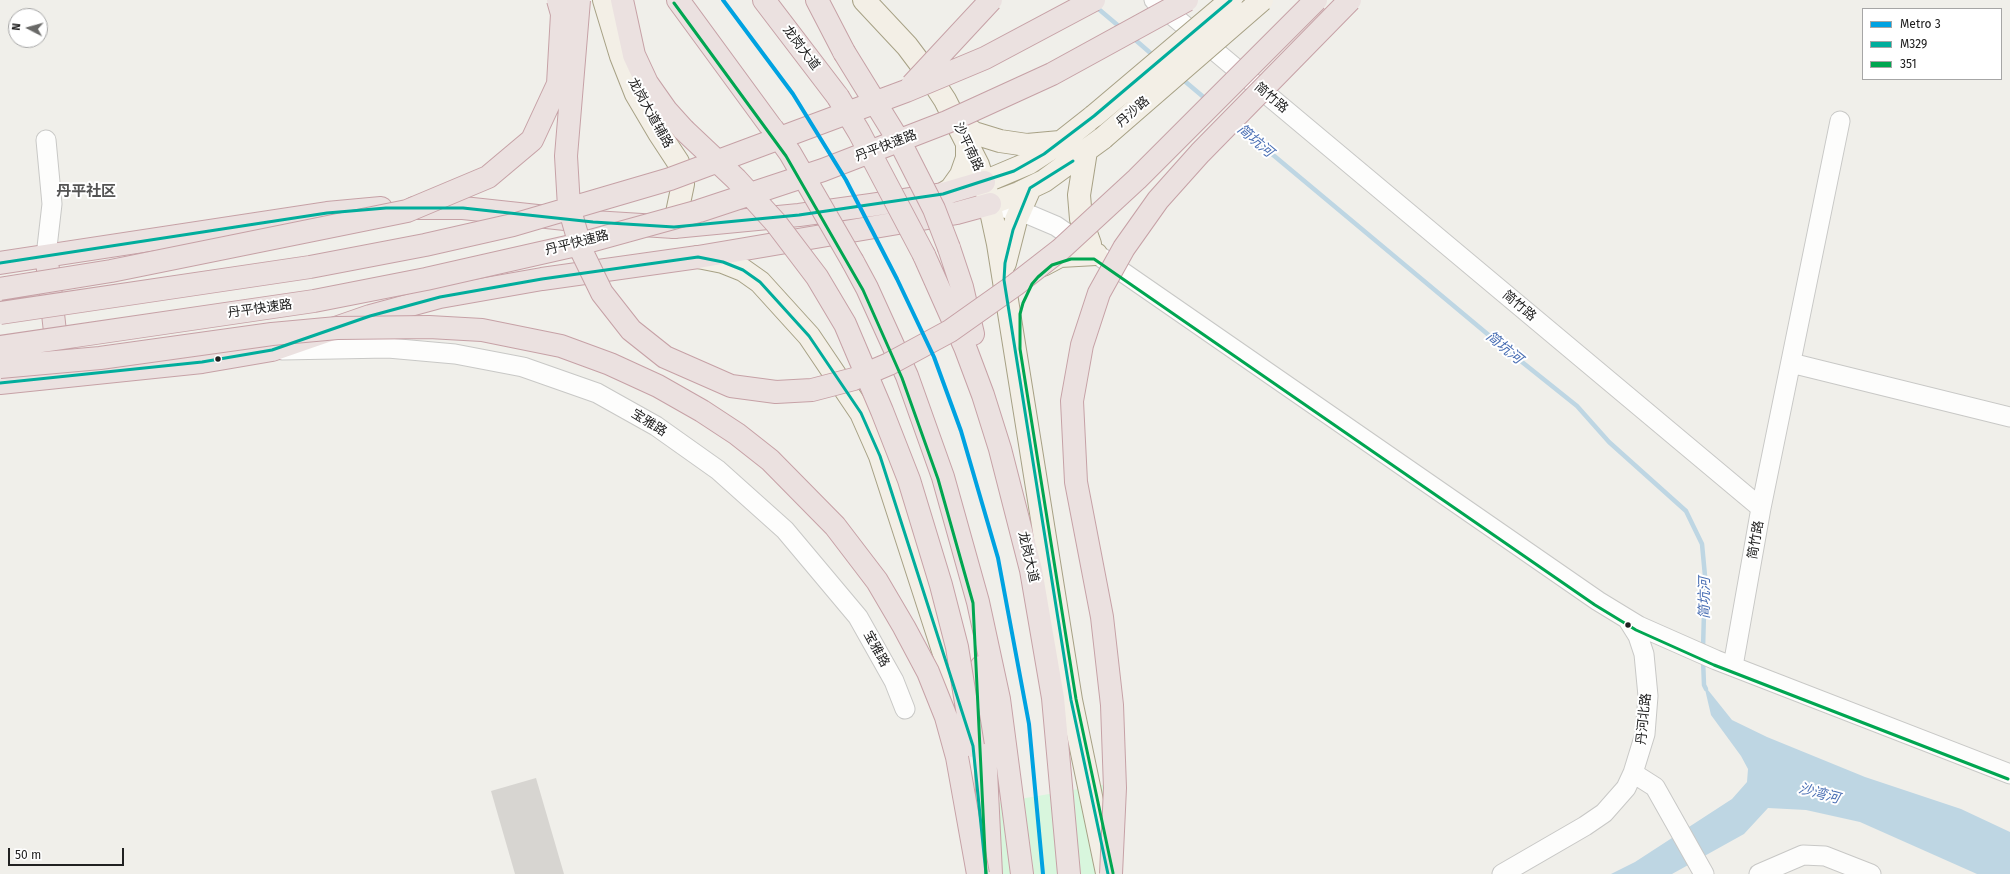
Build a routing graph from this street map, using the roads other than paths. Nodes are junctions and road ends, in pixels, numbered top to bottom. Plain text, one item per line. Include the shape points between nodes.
1 (558, 0) edge
2 (579, 0) edge
3 (604, 0) edge
4 (622, 0) edge
5 (678, 0) edge
6 (764, 0) edge
7 (817, 0) edge
8 (864, 0) edge
9 (991, 0) edge
10 (1094, 0) edge
11 (1154, 0) edge
12 (1187, 0) edge
13 (1231, 0) edge
14 (1262, 0) edge
15 (1316, 0) edge
16 (1350, 0) edge
17 (906, 91) junction
18 (955, 119) junction
19 (1840, 121) dead end
20 (46, 140) dead end
21 (967, 141) junction
22 (1061, 142) junction
23 (1095, 144) junction
24 (984, 182) junction
25 (1030, 188) junction
26 (952, 191) junction
27 (990, 204) junction
28 (1019, 211) junction
29 (674, 227) junction
30 (1096, 254) junction
31 (46, 256) junction
32 (698, 257) junction
33 (0, 263) edge
34 (1004, 280) junction
35 (0, 289) edge
36 (429, 300) junction
37 (0, 312) edge
38 (0, 347) edge
39 (1015, 349) junction
40 (272, 350) junction
41 (439, 353) junction
42 (1791, 363) junction
43 (0, 367) edge
44 (60, 376) junction
45 (0, 383) edge
46 (983, 395) junction
47 (2010, 417) edge
48 (1762, 508) junction
49 (978, 602) junction
50 (1628, 620) junction
51 (1733, 666) junction
52 (905, 709) dead end
53 (973, 746) junction
54 (1633, 773) junction
55 (2010, 774) edge
56 (1062, 777) junction
57 (978, 874) edge
58 (986, 874) edge
59 (991, 874) edge
60 (1022, 874) edge
61 (1069, 874) edge
62 (1083, 874) edge
63 (1109, 874) edge
64 (1502, 874) edge
65 (1704, 874) edge
66 (1759, 874) edge
67 (1871, 874) edge

1 - 35 highway, bridge via 562,14 558,84 532,140 488,177 407,211 111,271
2 - 15 highway, bridge via 566,156 569,208 582,252 602,293 631,330 665,357 731,386 776,392 812,390 854,378 889,364 950,331 1015,285 1060,250 1137,179
3 - 29 main road, 龙岗大道辅路 via 636,94 678,162 683,184
4 - 53 highway, bridge via 634,55 647,83 666,110 776,222 817,277 845,324 909,480 942,585 957,647
5 - 49 highway, bridge via 790,153 867,288 907,376 943,477
6 - 46 highway, 龙岗大道, bridge via 838,97 859,132 924,255 965,347
7 - 46 highway, bridge via 844,52 902,146 934,208 962,287 974,337
8 - 18 main road, 沙平南路 via 907,46 928,74
9 - 17 highway, bridge
10 - 17 highway, bridge via 985,58
11 - 48 street, 简竹路
12 - 38 highway, 丹平快速路, bridge via 1052,74 947,122 823,170 699,211 576,245 314,301
13 - 22 main road, 丹沙路, bridge
14 - 23 main road, 丹沙路, bridge
16 - 63 highway, bridge via 1200,153 1158,200 1124,248 1099,293 1082,345 1072,401 1076,482 1102,617 1112,705 1115,788
17 - 37 highway, bridge via 670,179 513,225 310,267
18 - 21 main road, 沙平南路
18 - 22 main road via 974,133 1000,141 1026,144
19 - 42 street
20 - 31 street via 52,204
21 - 24 main road, 沙平南路
21 - 26 main road via 962,174
22 - 24 main road, 丹沙路 via 1025,165
23 - 25 main road, 丹沙路 via 1044,181
23 - 30 main road via 1080,195 1081,219 1087,239
24 - 26 highway
24 - 27 main road, 沙平南路
25 - 27 main road, 丹沙路
25 - 28 main road
26 - 29 highway via 799,215
27 - 28 street
27 - 32 highway via 957,213
27 - 34 main road
28 - 30 street via 1056,226
28 - 34 main road via 1010,240
29 - 31 highway via 593,222 463,208 386,208 327,213
30 - 39 main road via 1060,256 1041,266 1034,273 1018,301 1014,324
30 - 50 street
31 - 33 highway
31 - 44 highway
32 - 36 highway via 542,279
32 - 53 main road via 723,262 743,270 760,282 809,336 861,413 880,456
34 - 39 main road
36 - 40 highway via 370,316
36 - 41 street via 417,319 415,333 418,340
39 - 63 main road via 1071,700
40 - 41 street, 宝雅路 via 388,348
40 - 44 highway via 202,362
41 - 52 street, 宝雅路 via 523,367 597,393 656,426 718,470 785,530 858,617 894,681
42 - 47 street
42 - 48 street
43 - 57 highway, bridge via 100,358 272,334 429,327 482,330 561,346 610,364 658,386 737,434 770,460 835,526 877,581 928,672 946,717 957,757
44 - 45 highway
46 - 56 highway, 龙岗大道 via 1002,456 1031,570 1053,698
48 - 51 street, 简竹路
49 - 59 highway
49 - 60 highway via 999,699
50 - 51 street
50 - 54 street, 丹河北路 via 1638,636 1644,654 1648,696 1645,734
51 - 55 street
53 - 58 main road
54 - 64 street, 丹河北路 via 1626,788 1604,813
54 - 65 street via 1655,787
56 - 61 highway, 龙岗大道
56 - 62 highway via 1076,831
66 - 67 street via 1803,855 1825,856

